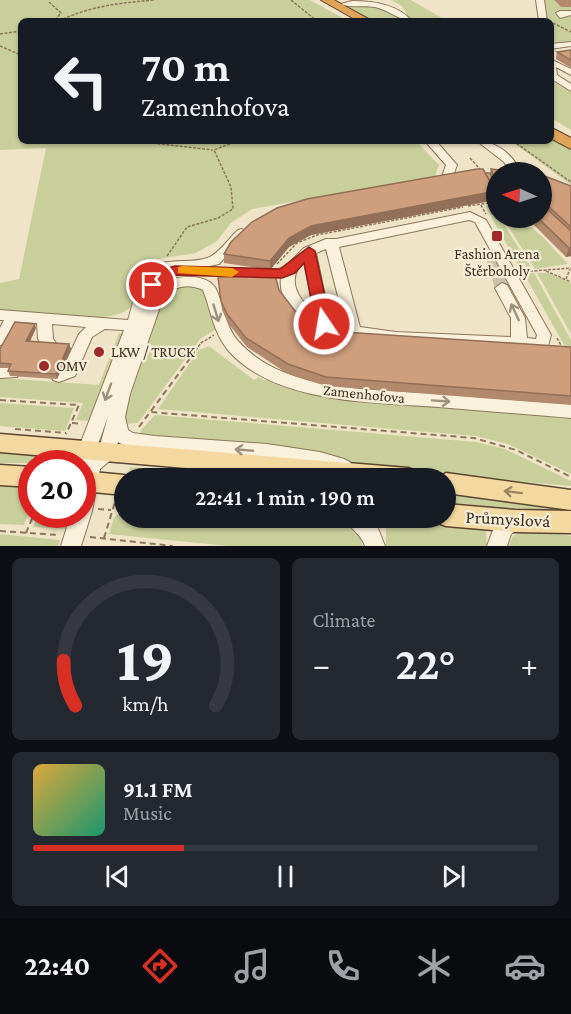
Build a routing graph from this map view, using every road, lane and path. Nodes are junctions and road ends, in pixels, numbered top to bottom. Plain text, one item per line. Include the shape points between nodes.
1 (154, 0) edge
2 (291, 0) edge
3 (316, 0) edge
4 (326, 0) edge
5 (372, 0) edge
6 (389, 0) edge
7 (540, 0) edge
8 (50, 2) dead end
9 (346, 2) edge
10 (405, 16) edge
11 (57, 18) edge
12 (65, 18) edge
13 (313, 18) edge
14 (349, 18) edge
15 (361, 18) edge
16 (364, 18) edge
17 (543, 18) edge
18 (554, 24) edge
19 (18, 32) edge
20 (571, 32) edge
21 (0, 34) edge
22 (571, 44) edge
23 (0, 46) edge
24 (554, 46) edge
25 (18, 54) edge
26 (554, 64) edge
27 (571, 72) edge
28 (554, 77) edge
29 (571, 88) edge
30 (554, 125) edge
31 (554, 133) edge
32 (571, 135) edge
33 (147, 144) edge
34 (229, 144) edge
35 (433, 144) edge
36 (486, 144) edge
37 (517, 144) edge
38 (571, 144) edge
39 (214, 150) junction
40 (470, 158) dead end
41 (510, 162) edge
42 (484, 174) joint
43 (447, 179) junction
44 (431, 182) edge
45 (571, 182) edge
46 (472, 216) junction
47 (253, 224) edge
48 (331, 242) junction
49 (309, 251) junction
50 (493, 257) tunnel mouth
51 (168, 265) junction
52 (571, 268) edge
53 (290, 270) junction
54 (545, 270) junction
55 (519, 272) dead end
56 (566, 280) junction
57 (571, 282) edge
58 (288, 288) junction
59 (502, 288) tunnel mouth
60 (3, 315) edge
61 (40, 318) junction
62 (141, 321) junction
63 (102, 324) junction
64 (324, 324) junction
65 (223, 330) junction
66 (354, 332) junction
67 (0, 340) edge
68 (512, 343) junction
69 (51, 347) edge
70 (66, 366) dead end
71 (0, 400) edge
72 (571, 411) edge
73 (150, 412) junction
74 (71, 423) junction
75 (124, 423) junction
76 (89, 424) dead end
77 (67, 433) junction
78 (7, 436) edge
79 (64, 441) dead end
80 (46, 450) edge
81 (96, 452) edge
82 (96, 459) edge
83 (96, 466) edge
84 (159, 468) edge
85 (346, 468) edge
86 (96, 471) edge
87 (0, 475) edge
88 (18, 476) edge
89 (571, 477) edge
90 (456, 484) edge
91 (114, 489) edge
92 (571, 500) edge
93 (114, 505) edge
94 (112, 510) junction
95 (96, 511) edge
96 (456, 516) edge
97 (515, 521) junction
98 (571, 522) edge
99 (28, 528) edge
100 (363, 528) edge
101 (0, 531) edge
102 (26, 533) junction
103 (104, 538) junction
104 (74, 539) edge
105 (173, 546) edge
106 (375, 546) edge
107 (497, 546) edge

1 - 12 path via 113,3
2 - 13 path
3 - 14 highway
4 - 15 highway
5 - 10 street
6 - 10 street
7 - 17 street
8 - 11 path via 61,13
9 - 10 street via 368,1 394,8
9 - 16 highway
18 - 20 path
19 - 21 path
22 - 24 street
23 - 25 path
26 - 27 street
28 - 29 street
30 - 32 highway
31 - 38 highway
33 - 39 path
34 - 39 path
35 - 43 street via 452,165
36 - 41 street
37 - 45 path
39 - 51 path via 231,187 233,209 187,227 165,259
40 - 42 path
42 - 43 street
43 - 44 street
46 - 48 street
46 - 50 street via 478,220
46 - 68 street via 480,220 545,337 539,344
47 - 51 street via 218,260
48 - 49 street
48 - 66 street
49 - 53 street
49 - 64 street
51 - 62 street, Zamenhofova via 148,280
52 - 54 path
52 - 56 path
53 - 58 street
53 - 62 street, Zamenhofova via 275,274 170,272 152,285
54 - 55 path
54 - 56 path
56 - 57 path
58 - 62 street, Zamenhofova via 271,280 180,275 160,286
58 - 64 street via 297,306
68 -> 59 street via 520,339 519,322
60 - 61 street
60 - 67 street via 12,320
61 - 63 street
61 - 69 street
62 - 63 street
62 -> 65 street, Zamenhofova via 165,287 177,282 200,283 210,291
62 - 75 street, Zamenhofova via 122,394
62 -> 81 street, Zamenhofova
63 - 70 street via 86,334
64 - 66 street
65 -> 72 street, Zamenhofova via 249,359 278,377 311,388
65 - 73 path via 201,343
66 - 68 street
71 - 74 path via 79,405
73 - 75 path via 138,428
73 - 89 path via 474,438 516,450
74 - 76 path
74 - 77 path
75 - 82 street, Zamenhofova
85 -> 75 street via 262,452 129,441 120,434
77 - 78 path
77 - 79 path
78 - 80 main road
83 - 84 main road
86 - 91 main road
87 - 88 main road
92 -> 90 main road, Průmyslová
93 - 94 path
94 - 95 path
94 - 103 path
96 - 97 main road, Průmyslová
97 - 98 main road, Průmyslová
97 - 107 street via 499,533
99 - 102 path
100 - 106 street via 370,532
101 - 102 path
102 - 104 path
103 - 104 path
103 - 105 path

